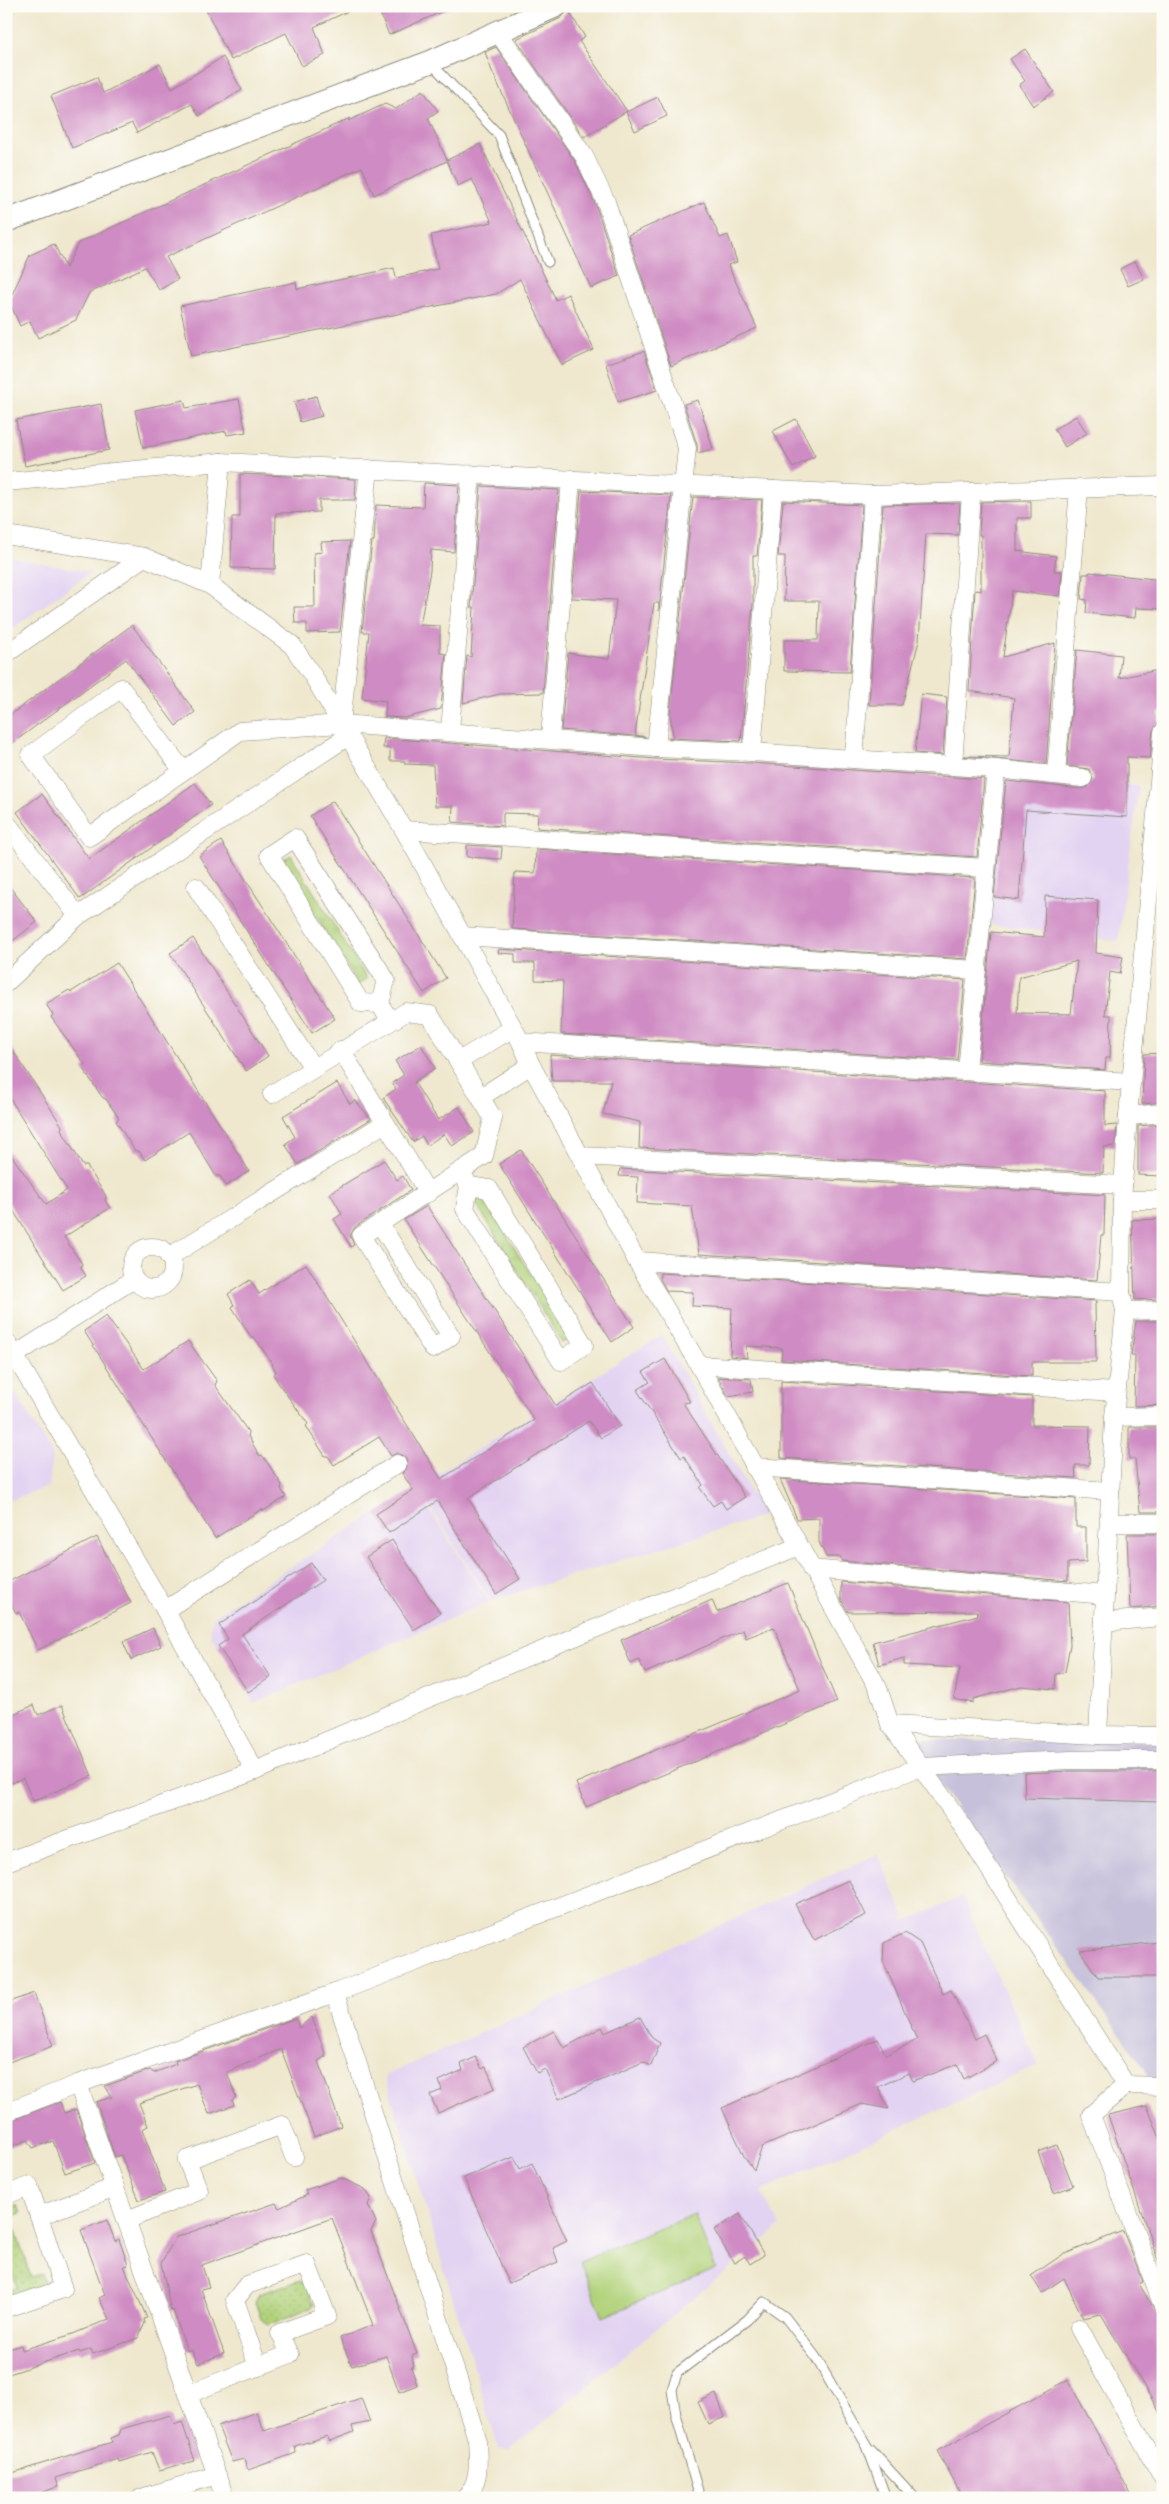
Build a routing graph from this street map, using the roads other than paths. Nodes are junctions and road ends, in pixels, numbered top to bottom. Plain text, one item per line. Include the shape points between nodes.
1 (556, 6) edge
2 (498, 32) junction
3 (430, 62) junction
4 (6, 221) edge
5 (548, 262) dead end
6 (221, 462) junction
7 (369, 469) junction
8 (471, 474) junction
9 (571, 479) junction
10 (6, 482) edge
11 (683, 485) junction
12 (1163, 486) edge
13 (1079, 488) junction
14 (773, 490) junction
15 (971, 492) junction
16 (873, 495) junction
17 (6, 535) edge
18 (144, 557) junction
19 (210, 585) junction
20 (6, 654) edge
21 (344, 730) junction
22 (450, 731) junction
23 (1163, 732) edge
24 (550, 738) junction
25 (656, 748) junction
26 (752, 752) junction
27 (854, 759) junction
28 (953, 766) junction
29 (996, 769) junction
30 (183, 771) junction
31 (1162, 771) edge
32 (1056, 775) junction
33 (1084, 778) dead end
34 (6, 822) edge
35 (404, 830) junction
36 (986, 868) junction
37 (196, 888) dead end
38 (78, 916) junction
39 (462, 936) junction
40 (977, 970) junction
41 (6, 983) edge
42 (380, 1004) junction
43 (390, 1021) junction
44 (517, 1035) junction
45 (341, 1050) junction
46 (459, 1061) junction
47 (531, 1065) junction
48 (312, 1068) junction
49 (967, 1071) junction
50 (1131, 1082) junction
51 (272, 1094) dead end
52 (481, 1097) junction
53 (1163, 1113) edge
54 (1128, 1116) junction
55 (385, 1123) junction
56 (581, 1156) junction
57 (465, 1178) junction
58 (1123, 1192) junction
59 (428, 1193) junction
60 (1163, 1200) edge
61 (380, 1224) junction
62 (169, 1257) junction
63 (637, 1261) junction
64 (134, 1279) junction
65 (1121, 1292) junction
66 (1163, 1310) edge
67 (1125, 1311) junction
68 (10, 1348) edge
69 (699, 1366) junction
70 (1115, 1392) junction
71 (1163, 1416) edge
72 (1114, 1417) junction
73 (397, 1464) dead end
74 (754, 1467) junction
75 (1110, 1491) junction
76 (1109, 1523) junction
77 (1163, 1523) edge
78 (800, 1546) junction
79 (811, 1569) junction
80 (1105, 1595) junction
81 (165, 1610) junction
82 (1163, 1617) edge
83 (1104, 1622) junction
84 (890, 1724) junction
85 (1098, 1735) junction
86 (1163, 1736) edge
87 (1163, 1760) edge
88 (920, 1767) junction
89 (255, 1771) junction
90 (6, 1862) edge
91 (335, 1993) junction
92 (78, 2084) junction
93 (1126, 2085) junction
94 (1163, 2086) edge
95 (6, 2112) edge
96 (294, 2156) dead end
97 (115, 2187) junction
98 (6, 2195) edge
99 (40, 2216) junction
100 (127, 2220) junction
101 (1161, 2300) edge
102 (6, 2308) edge
103 (1079, 2328) dead end
104 (258, 2367) junction
105 (188, 2394) junction
106 (867, 2446) junction
107 (217, 2476) junction
108 (1163, 2478) edge
109 (142, 2498) edge
110 (225, 2498) edge
111 (464, 2498) edge
112 (700, 2498) edge
113 (886, 2498) edge
114 (915, 2498) edge

1 - 2 street
2 - 3 street
2 - 11 street via 584,156 606,202 687,448
3 - 4 street
3 - 5 lane via 499,135
6 - 7 street
6 - 10 street
6 - 19 street
7 - 8 street
7 - 21 street
8 - 9 street
8 - 22 street
9 - 11 street
9 - 24 street
11 - 14 street
11 - 25 street
12 - 13 street
13 - 15 street
13 - 32 street
14 - 16 street
14 - 26 street
15 - 16 street
15 - 28 street
16 - 27 street
17 - 18 street
18 - 19 street
18 - 20 street
19 - 21 street via 292,645
21 - 22 street
21 - 30 street via 240,731
21 - 35 street
21 - 38 street
22 - 24 street
23 - 31 street
24 - 25 street
25 - 26 street
26 - 27 street
27 - 28 street
28 - 29 street
29 - 32 street
29 - 36 street
30 - 30 street via 121,688 31,755 89,837
31 - 50 street
32 - 33 street
34 - 38 street
35 - 36 street
35 - 39 street
36 - 40 street
37 - 48 street
38 - 41 street
39 - 40 street
39 - 44 street
40 - 49 street
42 - 42 street via 386,980 295,838 269,855 360,1003
42 - 43 street
43 - 45 street
43 - 46 street via 406,1012 430,1015
44 - 46 street
44 - 47 street
44 - 49 street
45 - 48 street
45 - 55 street
46 - 52 street
47 - 52 street
47 - 56 street
48 - 51 street
49 - 50 street
50 - 54 street
52 - 57 street via 493,1118 484,1156
53 - 54 street
54 - 58 street
55 - 59 street
55 - 62 street
56 - 58 street
56 - 63 street
57 - 57 street via 489,1189 584,1345 561,1361 465,1209
57 - 59 street
58 - 60 street
58 - 65 street
59 - 61 street
61 - 61 street via 451,1336 433,1349 361,1236
62 - 64 street via 159,1249 140,1251 132,1260
62 - 64 street via 171,1276 166,1283 149,1289
63 - 65 street
63 - 69 street
64 - 68 street
65 - 67 street
66 - 67 street
67 - 70 street
68 - 81 street
69 - 70 street
69 - 74 street
70 - 72 street
71 - 72 street
72 - 75 street
73 - 81 street
74 - 75 street
74 - 78 street
75 - 76 street
76 - 77 street
76 - 80 street
78 - 79 street
78 - 89 street
79 - 80 street
79 - 84 street via 878,1688
80 - 83 street
81 - 89 street
82 - 83 street
83 - 85 street
84 - 85 street
84 - 88 street
85 - 86 street
87 - 88 street via 1071,1760
88 - 91 street
88 - 93 street via 956,1816
89 - 90 street
91 - 92 street
91 - 111 street via 477,2439 475,2481
92 - 95 street
92 - 97 street
93 - 94 street
93 - 101 street via 1091,2115
96 - 100 street via 282,2125 187,2160 199,2191
97 - 99 street
97 - 100 street
98 - 99 street via 29,2186
99 - 102 street via 64,2289
100 - 105 street
103 - 108 street
104 - 104 street via 235,2300 248,2285 306,2264 326,2316 280,2333 290,2354
104 - 105 street
105 - 107 street
106 - 112 lane via 814,2356 785,2317 764,2302 747,2320 677,2373 672,2390 676,2415
106 - 113 lane
106 - 114 lane
107 - 109 street
107 - 110 street

